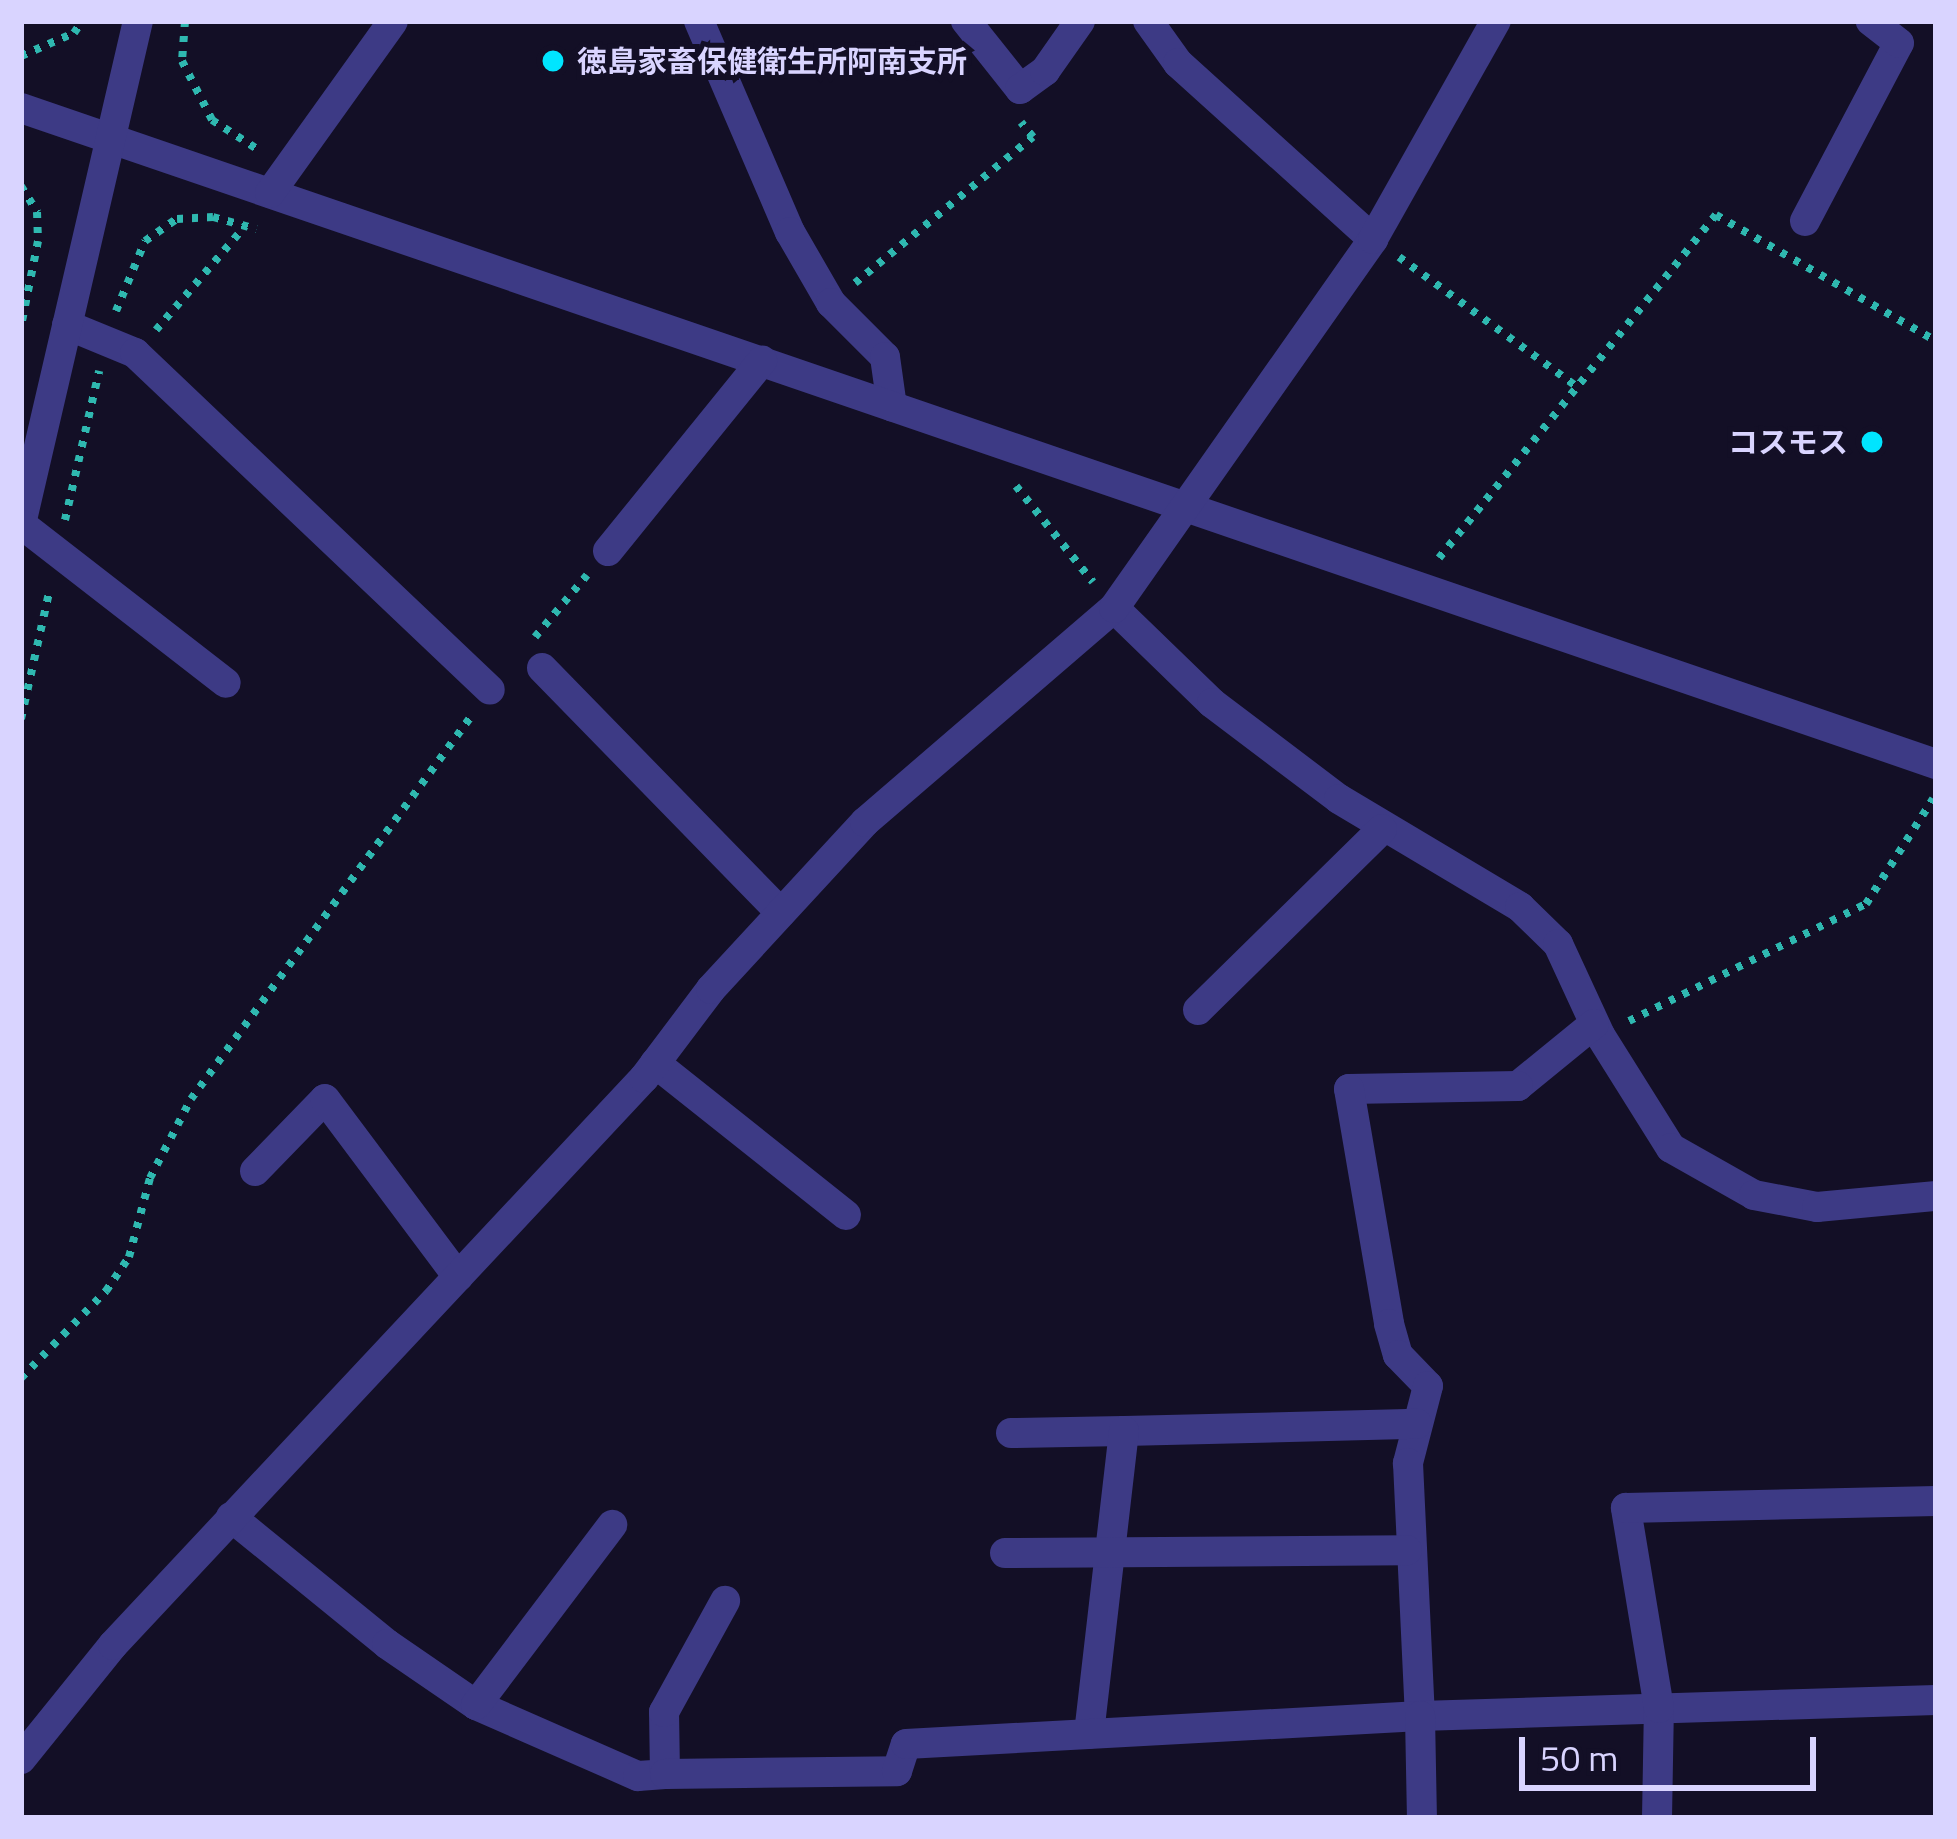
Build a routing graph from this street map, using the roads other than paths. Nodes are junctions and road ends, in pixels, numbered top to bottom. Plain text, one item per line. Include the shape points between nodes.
1 (138, 21) edge
2 (393, 21) edge
3 (699, 21) edge
4 (966, 21) edge
5 (1080, 21) edge
6 (1148, 21) edge
7 (1496, 21) edge
8 (1871, 21) edge
9 (21, 108) edge
10 (109, 141) junction
11 (270, 193) junction
12 (1804, 221) dead end
13 (1373, 239) junction
14 (68, 325) junction
15 (762, 361) junction
16 (892, 407) junction
17 (1186, 506) junction
18 (21, 524) edge
19 (608, 551) road end
20 (1114, 608) junction
21 (542, 668) dead end
22 (226, 683) dead end
23 (490, 690) road end
24 (1936, 764) edge
25 (1382, 829) junction
26 (781, 913) junction
27 (1198, 1010) dead end
28 (1597, 1030) junction
29 (655, 1063) junction
30 (255, 1172) dead end
31 (1936, 1196) edge
32 (846, 1215) dead end
33 (458, 1277) junction
34 (1417, 1424) junction
35 (1124, 1431) junction
36 (1011, 1433) dead end
37 (1936, 1501) edge
38 (231, 1516) junction
39 (613, 1525) dead end
40 (1407, 1550) junction
41 (1114, 1552) junction
42 (1005, 1553) dead end
43 (725, 1601) dead end
44 (1936, 1700) edge
45 (476, 1705) junction
46 (1659, 1708) junction
47 (1420, 1716) junction
48 (1089, 1733) junction
49 (21, 1760) edge
50 (665, 1774) junction
51 (1422, 1818) edge
52 (1657, 1818) edge

1 - 10 street
2 - 11 street
3 - 16 street via 790,232 831,303 885,357
4 - 5 street via 1020,89 1046,71
6 - 13 street via 1178,63
7 - 13 street
8 - 12 street via 1899,44
9 - 10 street
10 - 11 street
10 - 14 street
11 - 15 street
13 - 17 street
14 - 18 street
14 - 23 street via 135,353
15 - 16 street
15 - 19 street
16 - 17 street
17 - 20 street
17 - 24 street
18 - 22 street
20 - 25 street via 1212,703
20 - 26 street via 865,822
21 - 26 street
25 - 27 street
25 - 28 street via 1520,907 1558,944
26 - 29 street
28 - 31 street via 1670,1148 1754,1195 1817,1207
28 - 34 street via 1518,1086 1348,1089 1389,1324 1398,1355 1428,1387
29 - 32 street
29 - 33 street
30 - 33 street via 325,1099
33 - 38 street
34 - 35 street
34 - 40 street
35 - 36 street
35 - 41 street
37 - 46 street via 1626,1508
38 - 45 street via 387,1644
38 - 49 street
39 - 45 street
40 - 41 street
40 - 47 street
41 - 42 street
41 - 48 street
43 - 50 street via 664,1712
44 - 46 street
45 - 50 street via 616,1769
46 - 47 street
46 - 52 street
47 - 48 street
47 - 51 street
48 - 50 street via 906,1744 897,1771

